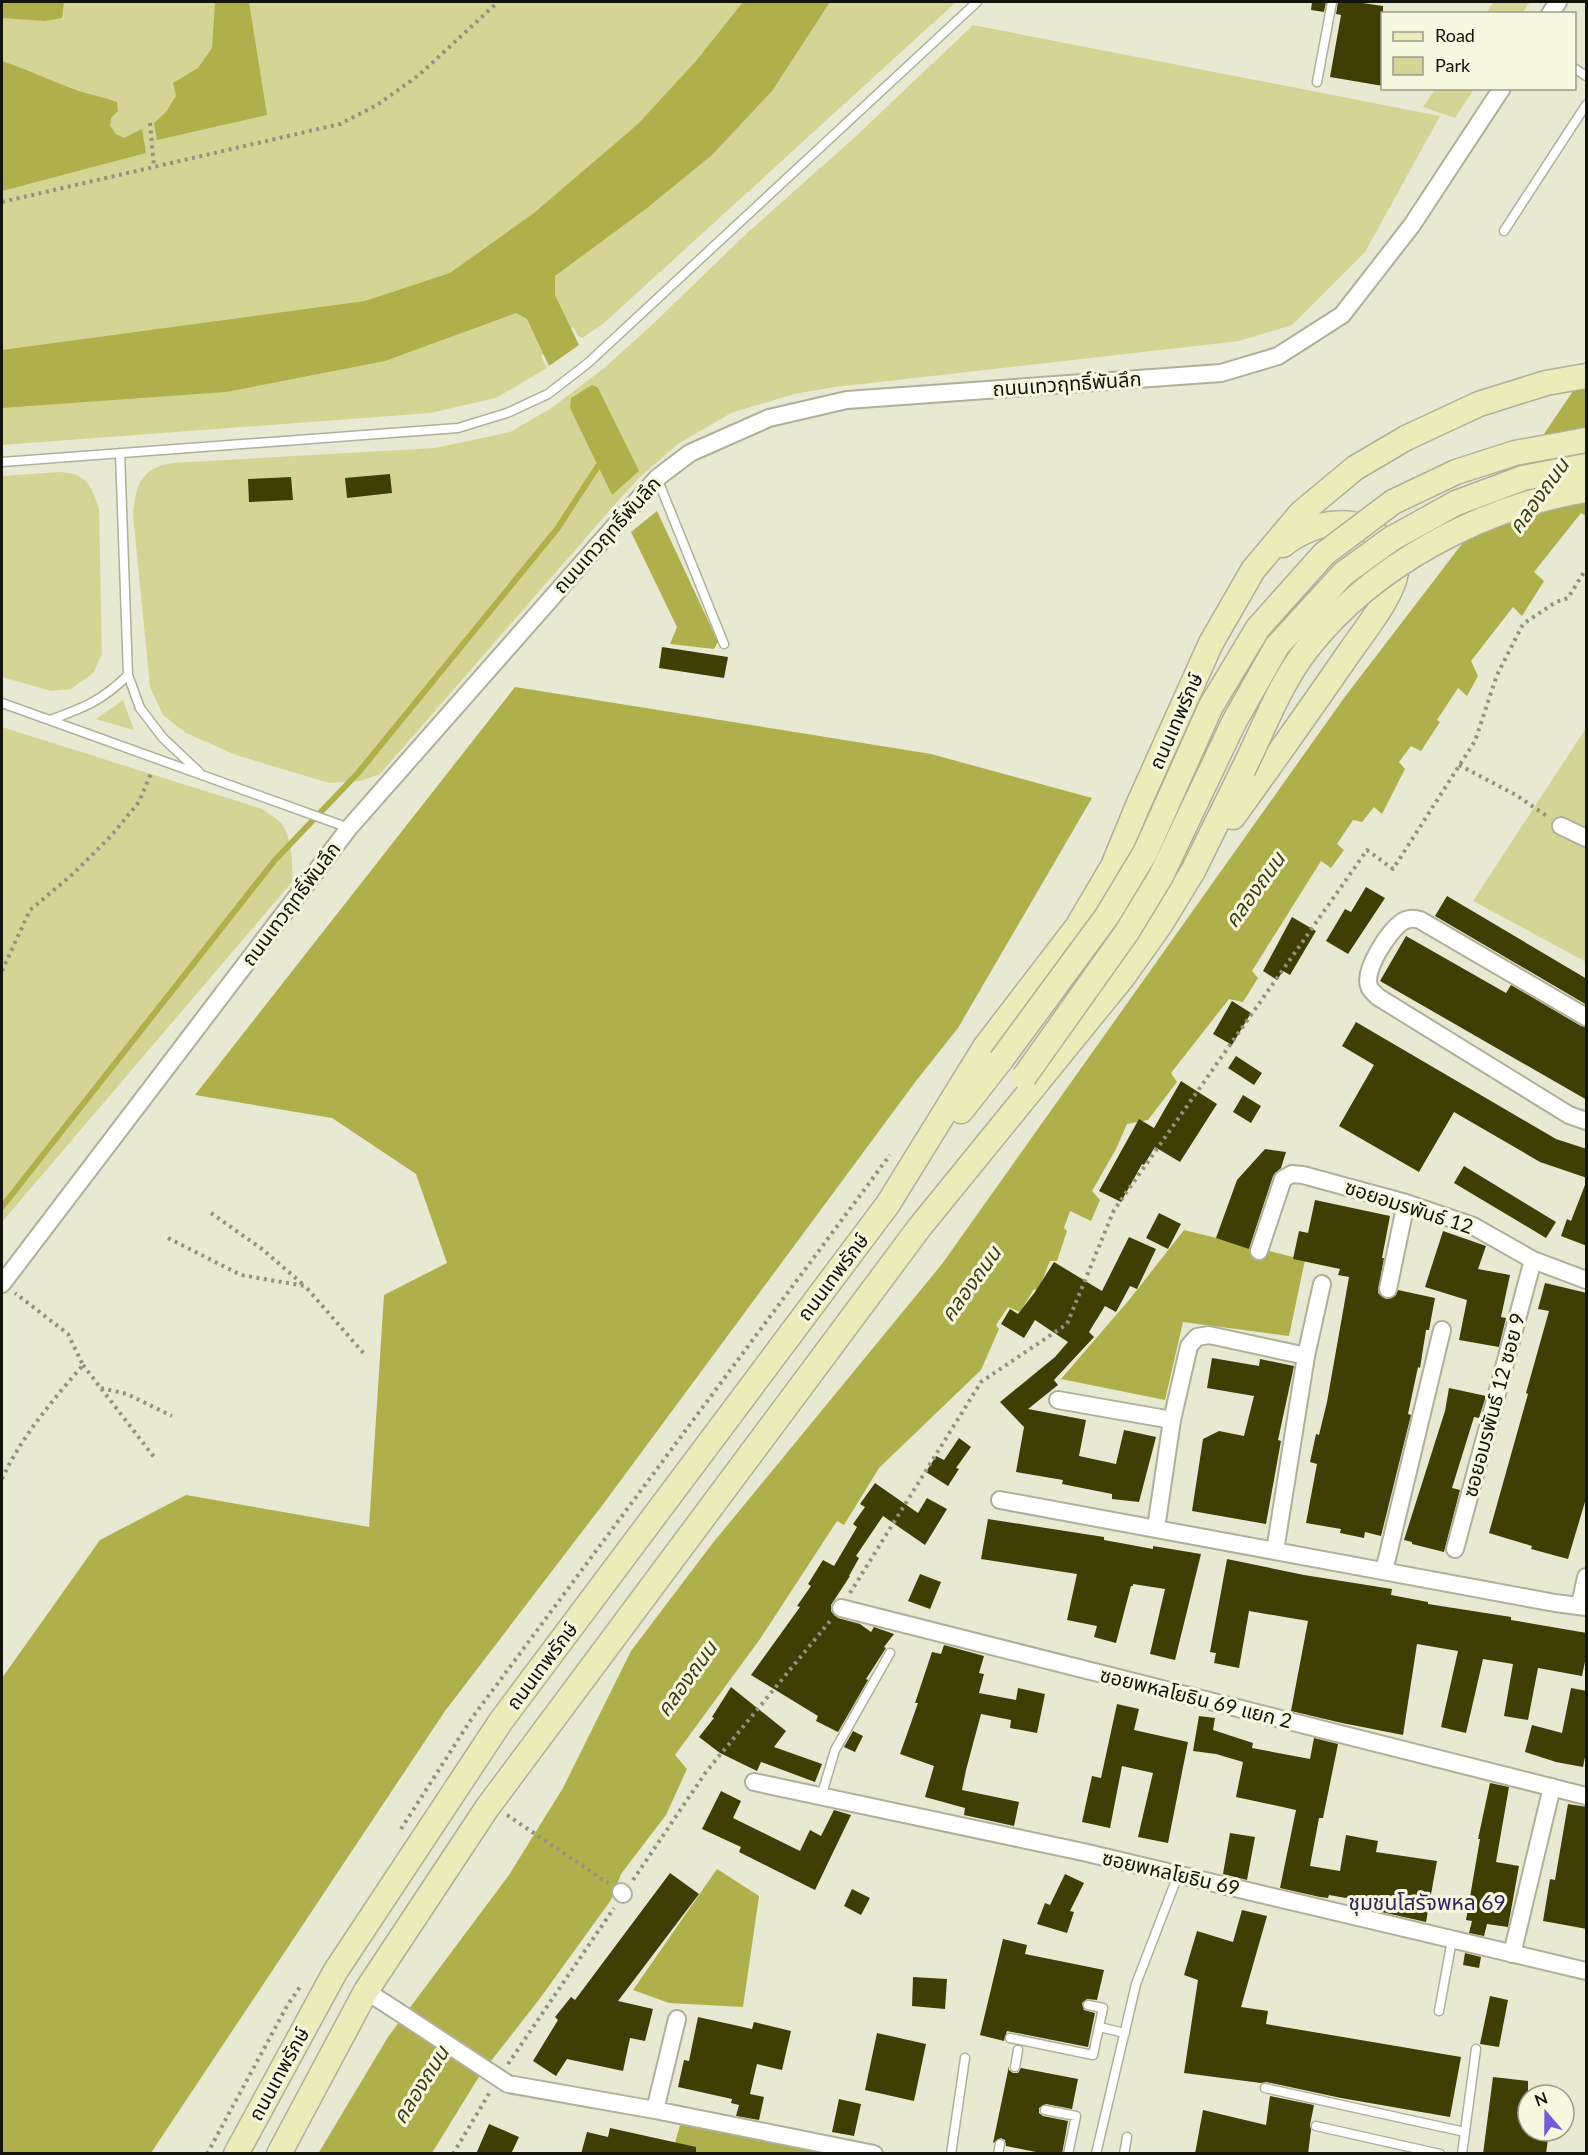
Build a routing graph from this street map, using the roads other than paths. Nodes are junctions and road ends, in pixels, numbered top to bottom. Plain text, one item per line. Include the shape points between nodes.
1 (977, 2) edge
2 (1332, 2) edge
3 (1317, 82) dead end
4 (1501, 90) edge
5 (1587, 105) edge
6 (1504, 231) dead end
7 (1587, 376) edge
8 (1587, 440) edge
9 (120, 453) junction
10 (2, 462) edge
11 (1587, 466) edge
12 (652, 483) junction
13 (1587, 490) edge
14 (1253, 570) junction
15 (724, 644) dead end
16 (128, 675) junction
17 (2, 703) edge
18 (50, 720) junction
19 (203, 776) junction
20 (1561, 826) road end
21 (349, 828) junction
22 (1587, 838) edge
23 (1193, 871) junction
24 (1587, 1017) edge
25 (1587, 1121) edge
26 (1406, 1203) junction
27 (888, 1204) junction
28 (919, 1228) junction
29 (1259, 1251) dead end
30 (1533, 1260) junction
31 (1587, 1280) edge
32 (2, 1284) edge
33 (1322, 1284) dead end
34 (1388, 1289) dead end
35 (1442, 1330) dead end
36 (1306, 1356) junction
37 (1058, 1400) dead end
38 (1172, 1420) junction
39 (1000, 1500) dead end
40 (1156, 1528) junction
41 (1455, 1550) dead end
42 (1275, 1551) junction
43 (1384, 1571) junction
44 (1587, 1577) edge
45 (1583, 1606) edge
46 (841, 1608) road end
47 (890, 1653) dead end
48 (754, 1782) dead end
49 (1552, 1787) junction
50 (1587, 1796) edge
51 (820, 1797) junction
52 (1178, 1875) junction
53 (1452, 1940) junction
54 (1512, 1954) junction
55 (1587, 1971) edge
56 (366, 1991) junction
57 (1088, 2005) dead end
58 (1439, 2011) dead end
59 (677, 2019) dead end
60 (1099, 2026) junction
61 (1125, 2033) junction
62 (1010, 2038) dead end
63 (1476, 2049) dead end
64 (1018, 2050) dead end
65 (965, 2058) dead end
66 (1015, 2067) dead end
67 (1265, 2088) dead end
68 (655, 2110) junction
69 (1045, 2110) dead end
70 (1316, 2126) dead end
71 (1465, 2132) junction
72 (1127, 2137) dead end
73 (236, 2154) edge
74 (279, 2154) edge
75 (874, 2154) edge
76 (951, 2154) edge
77 (1068, 2154) edge
78 (1096, 2154) edge
79 (1124, 2154) edge
80 (1440, 2154) edge
81 (1462, 2154) edge

1 - 9 lane via 588,363 548,394 507,413 458,428
2 - 3 lane
4 - 12 street, ถนนเทวฤทธิ์พันลึก via 1412,225 1342,315 1278,356 1221,373 847,400 769,418 690,453
5 - 6 lane
7 - 14 main road, ถนนเทพรักษ์ via 1546,383 1479,404 1406,438 1355,468 1301,513
8 - 27 main road, ถนนเทพรักษ์, bridge via 1515,453 1456,472 1393,502 1324,554 1257,628 1211,706 1145,853 1107,916
9 - 10 lane
9 - 16 lane
11 - 28 main road, ถนนเทพรักษ์, bridge via 1522,478 1456,502 1391,539 1343,574 1278,646 1234,722 1161,876 1127,932
12 - 15 lane
12 - 21 street, ถนนเทวฤทธิ์พันลึก
13 - 23 main road, ถนนเทพรักษ์, bridge via 1515,507 1453,532 1394,568 1348,605 1307,649 1282,690
14 - 23 main road via 1290,539 1312,528 1338,522 1371,529 1382,538 1393,554 1396,571 1389,593 1368,626
14 - 27 main road, ถนนเทพรักษ์ via 1211,643 1113,866 1077,927 985,1047
16 - 18 lane via 111,692 86,707
16 - 19 lane via 140,708 163,738
17 - 18 lane
18 - 19 lane
19 - 21 lane
20 - 22 street
21 - 32 street, ถนนเทวฤทธิ์พันลึก
23 - 28 main road, ถนนเทพรักษ์ via 1161,925 1123,977
24 - 25 street via 1412,918 1403,921 1378,951 1368,976 1369,988 1378,997 1569,1115
26 - 29 street, ซอยอมรพันธ์ 12 via 1292,1174 1282,1179
26 - 30 street, ซอยอมรพันธ์ 12 via 1473,1226
26 - 34 street
27 - 73 main road, ถนนเทพรักษ์ via 501,1721 335,1972
28 - 56 main road, ถนนเทพรักษ์ via 487,1808
30 - 31 street, ซอยอมรพันธ์ 12
30 - 41 street, ซอยอมรพันธ์ 12 ซอย 9
33 - 36 street
35 - 43 street
36 - 38 street via 1209,1335 1197,1337 1189,1346
36 - 42 street
37 - 38 street
38 - 40 street
39 - 40 street
40 - 42 street
42 - 43 street
43 - 45 street
44 - 45 street
46 - 49 street, ซอยพหลโยธิน 69 แยก 2
47 - 51 lane via 835,1750
48 - 51 street, ซอยพหลโยธิน 69
49 - 50 street, ซอยพหลโยธิน 69 แยก 2
49 - 54 street
51 - 52 street, ซอยพหลโยธิน 69
52 - 53 street, ซอยพหลโยธิน 69
52 - 61 lane via 1137,1984
53 - 54 street, ซอยพหลโยธิน 69
53 - 58 lane
54 - 55 street, ซอยพหลโยธิน 69
56 - 68 street, bridge via 502,2080
56 - 74 main road, ถนนเทพรักษ์
57 - 60 lane via 1103,2008
59 - 68 street
60 - 61 lane
60 - 62 lane via 1093,2055
61 - 78 lane
63 - 71 lane
64 - 66 lane
65 - 76 lane
67 - 71 lane
68 - 75 street
69 - 77 lane via 1076,2116
70 - 80 lane
71 - 81 lane
72 - 79 lane

